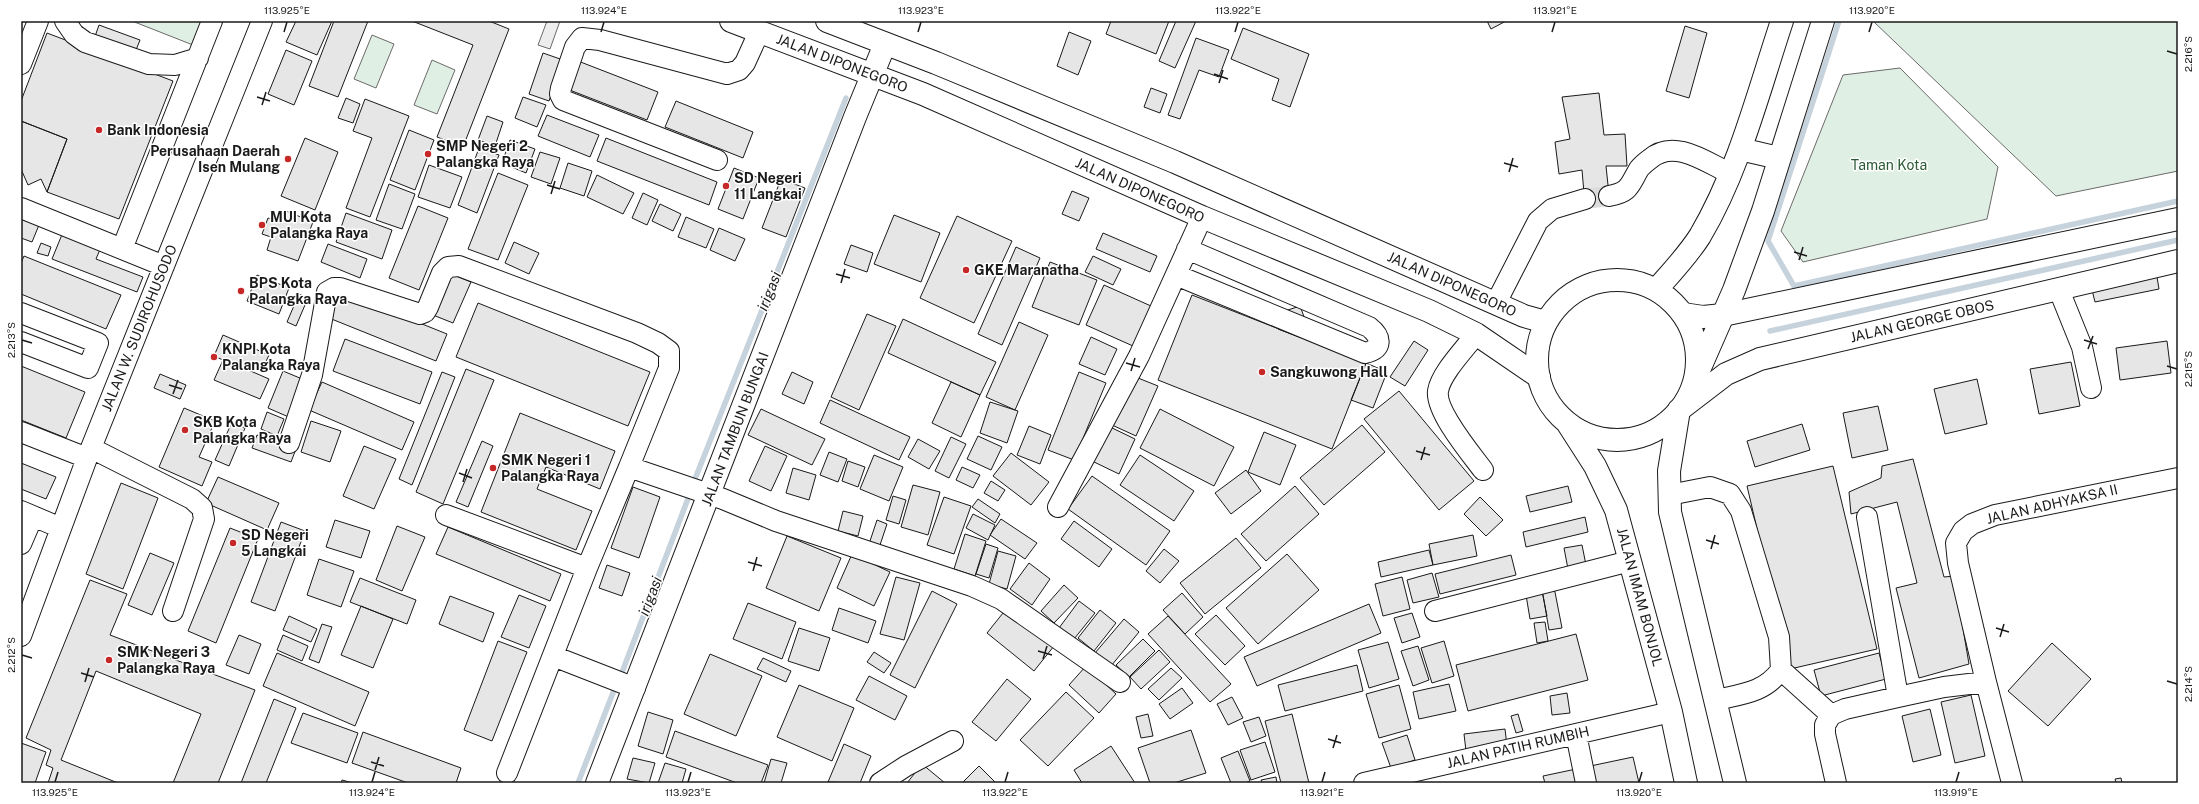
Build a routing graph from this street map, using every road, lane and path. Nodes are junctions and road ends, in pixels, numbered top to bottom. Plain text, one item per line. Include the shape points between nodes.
1 (38, 21) edge
2 (64, 21) edge
3 (212, 21) edge
4 (262, 21) edge
5 (731, 21) edge
6 (827, 21) edge
7 (1782, 21) edge
8 (1823, 21) edge
9 (759, 32) junction
10 (885, 44) junction
11 (198, 58) junction
12 (21, 64) edge
13 (872, 75) junction
14 (1740, 149) junction
15 (1779, 158) junction
16 (717, 160) dead end
17 (1729, 173) junction
18 (1609, 196) tunnel mouth
19 (1585, 199) tunnel mouth
20 (22, 206) edge
21 (1202, 217) junction
22 (2178, 219) edge
23 (122, 249) junction
24 (1187, 249) junction
25 (2178, 261) edge
26 (164, 266) junction
27 (1176, 275) junction
28 (1656, 290) junction
29 (2059, 290) junction
30 (1496, 303) junction
31 (21, 313) edge
32 (1683, 314) junction
33 (1723, 315) junction
34 (1546, 322) junction
35 (1476, 334) junction
36 (21, 342) edge
37 (93, 356) junction
38 (123, 369) junction
39 (1539, 378) junction
40 (1695, 378) junction
41 (2091, 388) dead end
42 (1679, 410) junction
43 (1567, 422) junction
44 (21, 432) edge
45 (289, 443) dead end
46 (89, 453) junction
47 (629, 467) junction
48 (1484, 470) dead end
49 (2178, 478) edge
50 (710, 494) junction
51 (1669, 495) junction
52 (1058, 507) dead end
53 (27, 513) edge
54 (446, 515) dead end
55 (1867, 517) dead end
56 (61, 528) junction
57 (21, 544) edge
58 (1630, 561) junction
59 (587, 568) junction
60 (173, 611) dead end
61 (1435, 611) dead end
62 (21, 636) edge
63 (553, 656) junction
64 (1781, 670) junction
65 (1120, 682) dead end
66 (1986, 682) junction
67 (635, 688) junction
68 (1898, 696) junction
69 (1716, 700) junction
70 (1671, 712) junction
71 (1831, 716) junction
72 (1576, 734) junction
73 (952, 741) dead end
74 (507, 773) dead end
75 (1418, 777) edge
76 (597, 783) edge
77 (880, 783) edge
78 (1364, 783) edge
79 (1586, 783) edge
80 (1686, 783) edge
81 (1736, 783) edge
82 (1836, 783) edge
83 (2012, 783) edge

1 - 12 street
2 - 11 street via 74,34 85,42 149,64 175,65
3 - 11 street
4 - 26 street, JALAN W. SUDIROHUSODO
5 - 9 main road, JALAN DIPONEGORO
6 - 10 main road, JALAN DIPONEGORO
7 - 14 main road
8 - 15 main road
9 - 13 main road, JALAN DIPONEGORO
9 - 16 street via 745,63 739,70 727,74 600,40 582,38 576,47 561,88 563,100
10 - 13 main road, JALAN TAMBUN BUNGAI
10 - 30 main road, JALAN DIPONEGORO via 1175,162
11 - 23 street
13 - 21 main road, JALAN DIPONEGORO via 922,94
13 - 50 main road, JALAN TAMBUN BUNGAI
14 - 15 main road
14 - 17 main road
15 - 33 main road via 1763,211
17 - 18 street via 1684,151 1668,150 1656,154 1640,168 1630,187 1622,194
17 - 28 main road via 1700,236
19 - 30 street via 1552,209 1538,221
20 - 23 street
21 - 24 street
21 - 35 main road, JALAN DIPONEGORO via 1429,311
22 - 33 main road
23 - 26 street
24 - 27 street
24 - 27 street via 1369,327 1377,333 1377,346 1372,352 1365,353
25 - 29 main road, JALAN GEORGE OBOS
26 - 38 street, JALAN W. SUDIROHUSODO
27 - 52 street via 1139,356
28 - 32 main road
28 - 34 main road via 1637,282 1616,280 1595,283 1570,296
29 - 41 street via 2082,347
29 - 42 main road, JALAN GEORGE OBOS via 1760,359 1726,374
30 - 34 main road, JALAN DIPONEGORO via 1524,316
31 - 37 street via 98,343
32 - 33 main road
32 - 40 main road via 1690,326 1697,352
33 - 40 main road
34 - 39 main road via 1538,346
35 - 39 main road, JALAN DIPONEGORO
35 - 48 street via 1445,374 1438,391 1440,404 1449,423
36 - 37 street via 88,368
37 - 38 street
38 - 46 street, JALAN W. SUDIROHUSODO
39 - 43 main road via 1549,402
40 - 42 main road via 1691,392
42 - 43 main road via 1667,423 1634,438 1599,437
42 - 51 main road via 1669,471
43 - 58 main road, JALAN IMAM BONJOL via 1608,491
44 - 46 street
45 - 47 street via 312,375 328,292 340,288 420,314 428,307 442,273 448,267 459,266 637,333 669,351 669,368
46 - 56 street, JALAN W. SUDIROHUSODO
46 - 60 street via 192,498 202,508 204,519
47 - 50 street
47 - 59 street
49 - 66 street, JALAN ADHYAKSA II via 1995,515 1972,524 1963,531 1956,543 1958,563
50 - 65 street via 776,521 972,586 1001,599
50 - 67 main road, JALAN TAMBUN BUNGAI
51 - 64 street via 1710,487 1730,494 1741,511 1778,637
51 - 69 main road via 1670,512
53 - 56 street
53 - 57 street
54 - 59 street
55 - 68 street
56 - 62 street, JALAN W. SUDIROHUSODO
58 - 61 street
58 - 70 main road, JALAN IMAM BONJOL
59 - 63 street
63 - 67 street
63 - 74 street
64 - 69 street via 1774,680 1762,688
64 - 71 street
66 - 68 street
66 - 83 street, JALAN ADHYAKSA II
67 - 76 main road, JALAN TAMBUN BUNGAI
68 - 71 street via 1845,709
69 - 81 main road
70 - 72 street, JALAN PATIH RUMBIH
70 - 80 main road, JALAN IMAM BONJOL
71 - 82 street via 1825,725 1825,734
72 - 75 street, JALAN PATIH RUMBIH
72 - 79 street
73 - 77 street
75 - 78 street, JALAN PATIH RUMBIH

